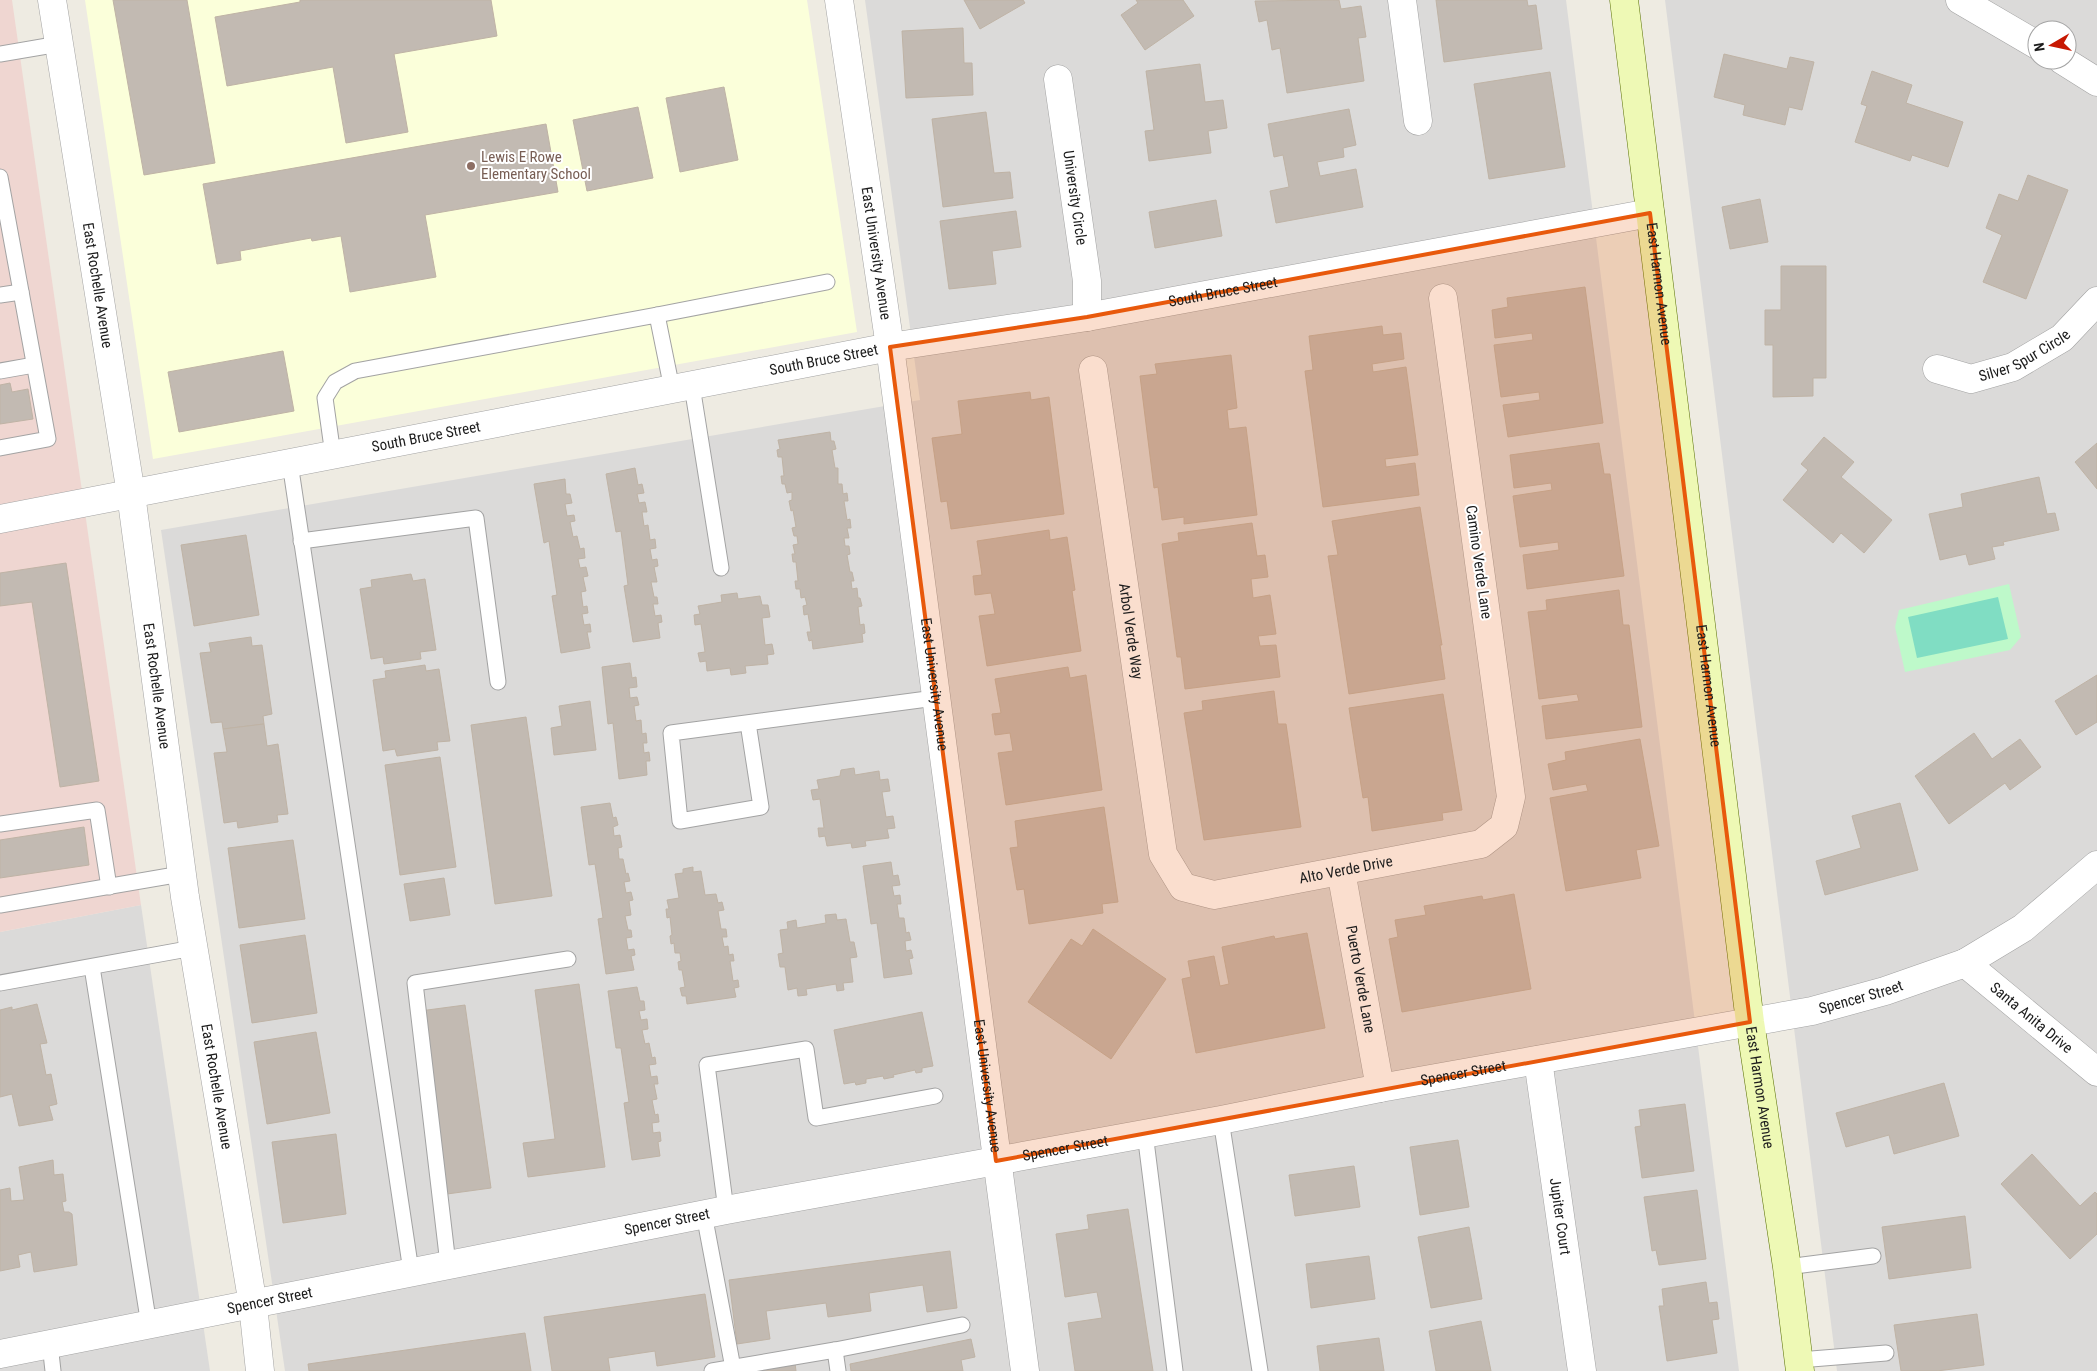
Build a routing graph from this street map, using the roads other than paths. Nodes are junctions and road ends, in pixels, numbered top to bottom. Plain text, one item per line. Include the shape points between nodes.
1 (52, 0) edge
2 (839, 0) edge
3 (1402, 0) edge
4 (1624, 0) edge
5 (1960, 0) edge
6 (2027, 40) edge
7 (59, 44) junction
8 (0, 54) edge
9 (2077, 69) edge
10 (1058, 79) dead end
11 (2097, 82) edge
12 (1418, 121) dead end
13 (0, 177) edge
14 (1650, 213) junction
15 (4, 218) edge
16 (827, 282) dead end
17 (21, 292) junction
18 (0, 296) edge
19 (1443, 298) dead end
20 (2097, 301) edge
21 (657, 316) junction
22 (1087, 317) junction
23 (890, 348) junction
24 (34, 365) junction
25 (1937, 369) dead end
26 (1093, 370) dead end
27 (0, 372) edge
28 (682, 387) junction
29 (0, 448) edge
30 (333, 455) junction
31 (290, 464) junction
32 (131, 494) junction
33 (0, 519) edge
34 (301, 541) junction
35 (721, 568) dead end
36 (498, 682) dead end
37 (935, 698) junction
38 (748, 723) junction
39 (0, 824) edge
40 (1504, 826) joint
41 (2097, 865) edge
42 (1341, 871) junction
43 (182, 874) junction
44 (109, 887) junction
45 (1183, 887) joint
46 (0, 905) edge
47 (193, 948) junction
48 (568, 959) dead end
49 (1965, 963) junction
50 (92, 967) junction
51 (0, 983) edge
52 (1750, 1022) junction
53 (1538, 1060) junction
54 (2097, 1072) edge
55 (1380, 1088) junction
56 (935, 1096) dead end
57 (1221, 1120) junction
58 (1145, 1133) junction
59 (996, 1161) junction
60 (715, 1212) junction
61 (1873, 1256) dead end
62 (448, 1264) junction
63 (1787, 1267) junction
64 (411, 1271) junction
65 (253, 1305) junction
66 (149, 1325) junction
67 (962, 1325) dead end
68 (50, 1344) junction
69 (835, 1350) junction
70 (1886, 1353) dead end
71 (0, 1354) edge
72 (1800, 1365) edge
73 (733, 1368) junction
74 (53, 1371) edge
75 (260, 1371) edge
76 (712, 1371) edge
77 (838, 1371) edge
78 (1025, 1371) edge
79 (1175, 1371) edge
80 (1260, 1371) edge
81 (1582, 1371) edge

1 - 7 street, East Rochelle Avenue
2 - 23 street, East University Avenue
3 - 12 street
4 - 14 main road, East Harmon Avenue
5 - 6 street
7 - 8 lane
7 - 32 street, East Rochelle Avenue
9 - 11 street
10 - 22 street, University Circle via 1087,281
13 - 15 lane
14 - 22 street, South Bruce Street
14 - 52 main road, East Harmon Avenue
15 - 17 lane
16 - 21 lane
17 - 18 lane
17 - 24 lane
19 - 40 street, Camino Verde Lane via 1511,797
20 - 25 street, Silver Spur Circle via 2062,338 2013,367 1971,379
21 - 28 lane
21 - 30 lane via 355,371 335,382 325,398
22 - 23 street, South Bruce Street
23 - 28 street, South Bruce Street
23 - 37 street, East University Avenue
24 - 27 lane
24 - 29 lane via 48,439
26 - 45 street, Arbol Verde Way via 1162,854
28 - 30 street, South Bruce Street
28 - 35 lane
30 - 31 street, South Bruce Street
31 - 32 street, South Bruce Street
31 - 34 lane
32 - 33 street, South Bruce Street
32 - 43 street, East Rochelle Avenue
34 - 36 lane via 476,518
34 - 64 lane
37 - 38 lane
37 - 59 street, East University Avenue
38 - 38 lane via 671,733 680,821 761,808
39 - 44 lane via 97,810
40 - 42 street, Alto Verde Drive via 1481,844
41 - 49 street, Spencer Street via 2023,928
42 - 45 street, Alto Verde Drive via 1214,895
42 - 55 street, Puerto Verde Lane
43 - 44 lane
43 - 47 street, East Rochelle Avenue
44 - 46 lane
47 - 50 lane
47 - 65 street, East Rochelle Avenue
48 - 62 lane via 414,983
49 - 52 street, Spencer Street via 1876,994 1812,1011
49 - 54 street, Santa Anita Drive
50 - 51 lane
50 - 66 lane
52 - 53 street, Spencer Street
52 - 63 main road, East Harmon Avenue
53 - 55 street, Spencer Street
53 - 81 street, Jupiter Court
55 - 57 street, Spencer Street
56 - 60 lane via 816,1118 806,1049 707,1065
57 - 58 street, Spencer Street
57 - 80 lane
58 - 59 street, Spencer Street
58 - 79 lane
59 - 60 street, Spencer Street
59 - 78 street, East University Avenue
60 - 62 street, Spencer Street
60 - 73 lane
61 - 63 lane
62 - 64 street, Spencer Street
63 - 72 main road, East Harmon Avenue
64 - 65 street, Spencer Street
65 - 66 street, Spencer Street
65 - 75 street, East Rochelle Avenue
66 - 68 street, Spencer Street
67 - 69 lane
68 - 71 street, Spencer Street
68 - 74 lane
69 - 73 lane
69 - 77 lane
70 - 72 lane
73 - 76 lane

